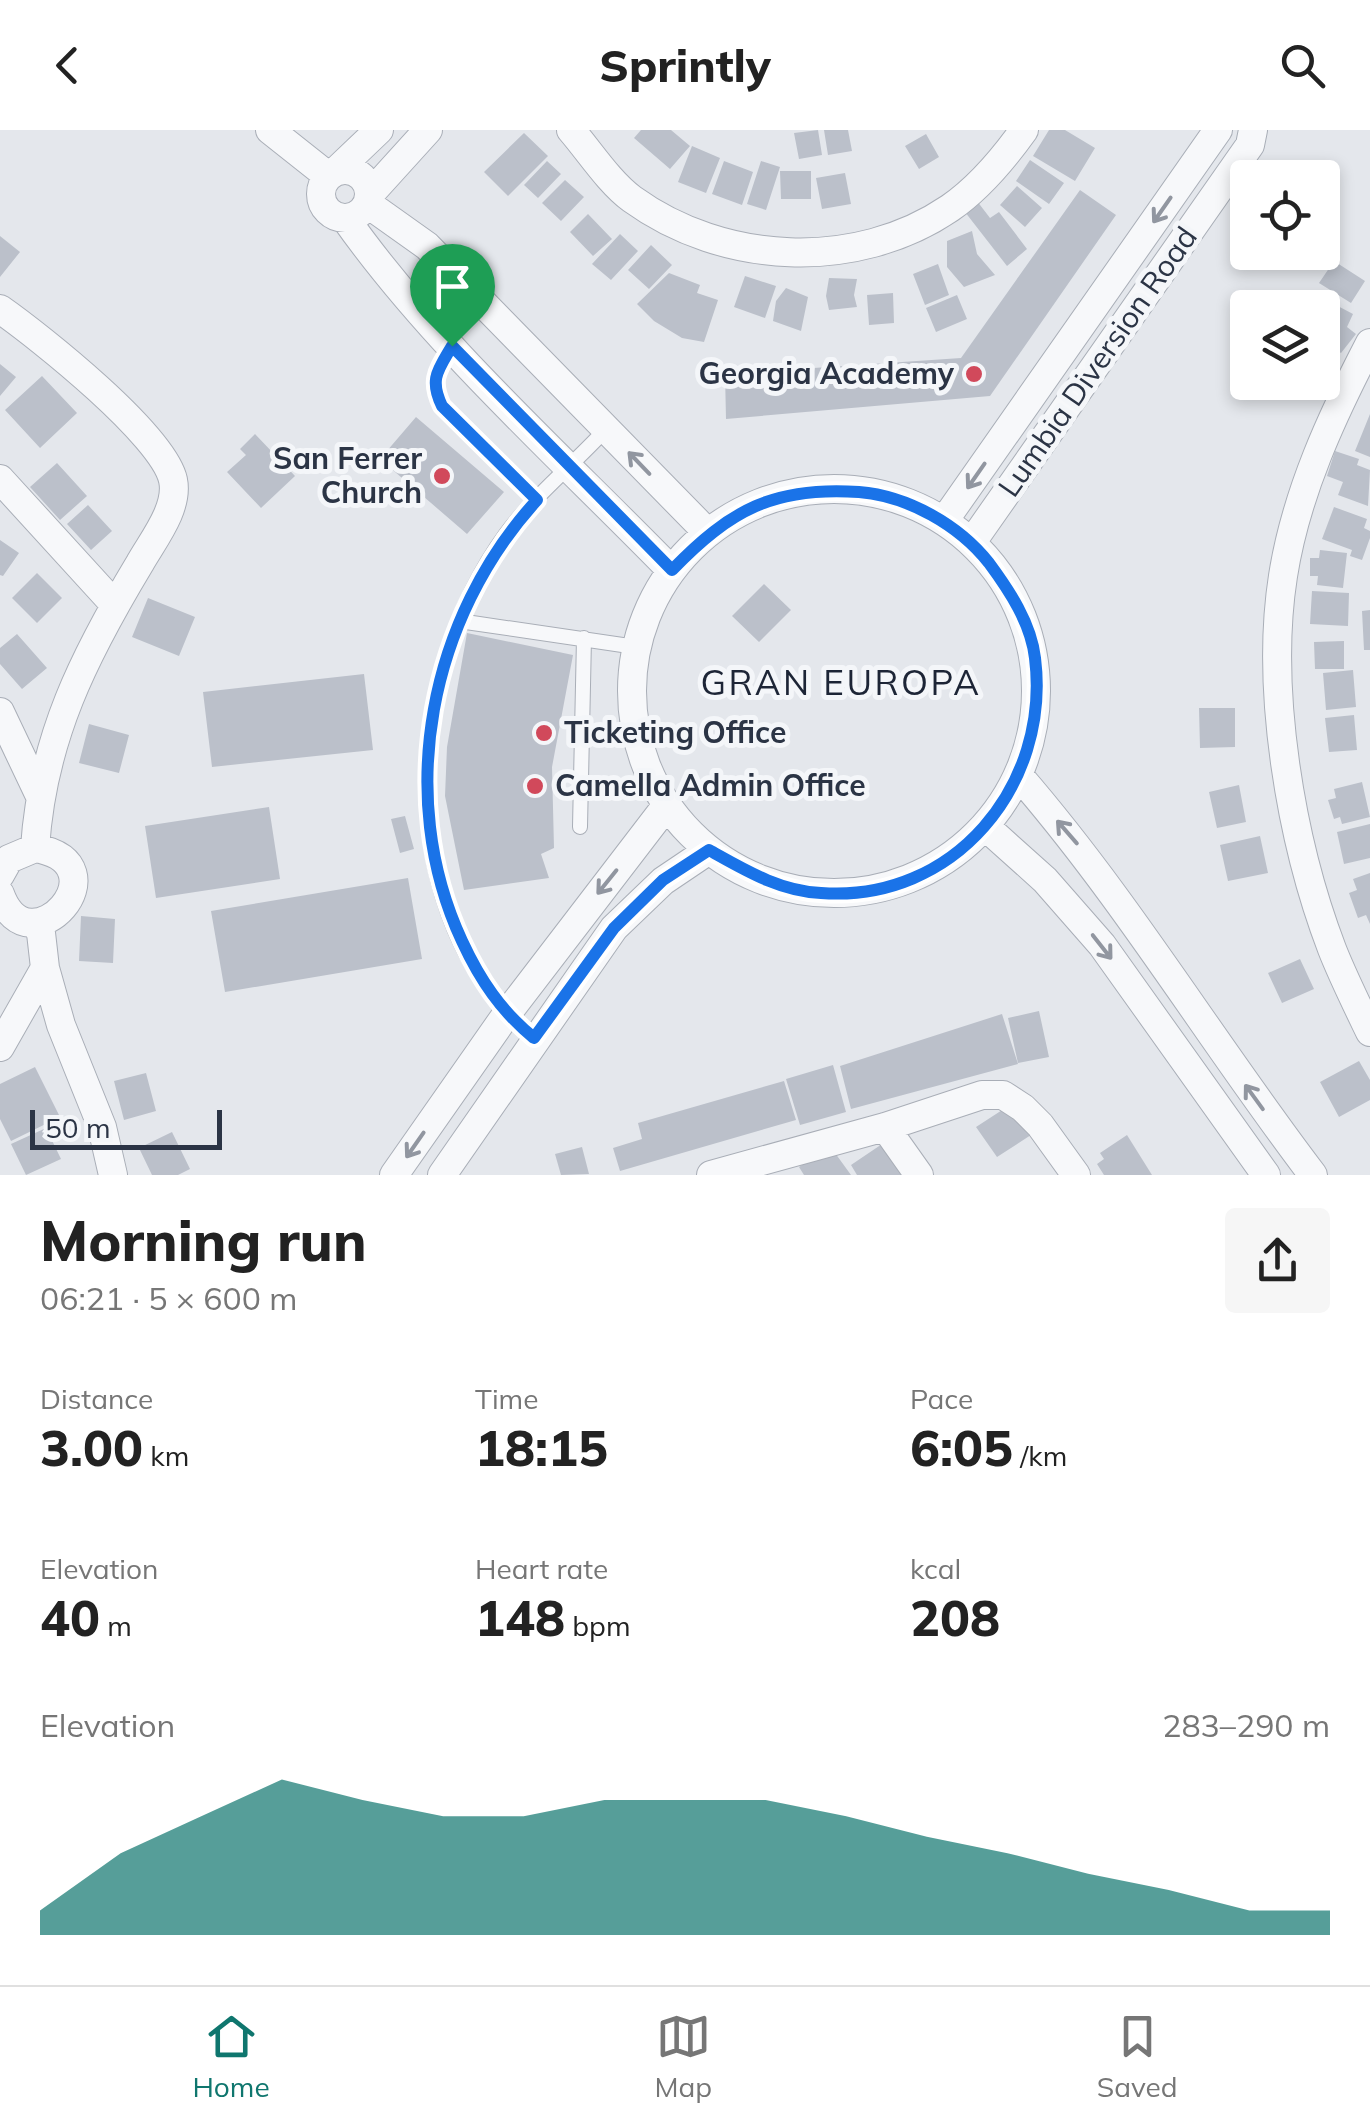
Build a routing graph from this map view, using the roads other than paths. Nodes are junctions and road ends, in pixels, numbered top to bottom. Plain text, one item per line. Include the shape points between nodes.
1 (270, 130) edge
2 (379, 130) edge
3 (428, 130) edge
4 (571, 130) edge
5 (1024, 130) edge
6 (1218, 130) edge
7 (1253, 130) edge
8 (332, 174) junction
9 (361, 205) junction
10 (0, 310) edge
11 (1370, 342) edge
12 (452, 346) junction
13 (606, 429) junction
14 (571, 468) junction
15 (0, 478) edge
16 (537, 500) junction
17 (944, 521) junction
18 (708, 532) junction
19 (972, 542) junction
20 (672, 570) junction
21 (115, 604) junction
22 (459, 621) junction
23 (584, 638) junction
24 (636, 647) junction
25 (0, 712) edge
26 (1020, 777) junction
27 (38, 794) junction
28 (667, 806) junction
29 (580, 827) dead end
30 (986, 827) junction
31 (35, 848) junction
32 (709, 850) junction
33 (0, 875) edge
34 (0, 894) edge
35 (35, 922) junction
36 (45, 968) junction
37 (506, 1015) junction
38 (1370, 1032) edge
39 (534, 1038) junction
40 (0, 1047) edge
41 (885, 1127) junction
42 (761, 1170) edge
43 (113, 1175) edge
44 (394, 1175) edge
45 (442, 1175) edge
46 (710, 1175) edge
47 (919, 1175) edge
48 (1076, 1175) edge
49 (1266, 1175) edge
50 (1313, 1175) edge

1 - 8 street
2 - 8 street
3 - 9 street
4 - 5 street via 630,197 674,224 740,246 824,253 897,236 952,207
6 -> 17 street, Lumbia Diversion Road
7 - 19 street, Lumbia Diversion Road via 1250,144
8 - 9 street via 355,171 368,185
8 - 9 street via 320,194 328,211
9 - 12 street via 370,253
9 - 13 street via 428,246
10 - 21 street via 98,390 166,459 172,502
11 - 38 street via 1305,488 1283,577 1278,678 1306,860 1332,948
12 - 14 street
12 - 16 lane via 434,388 442,406
13 - 14 lane
18 -> 13 street
14 - 16 lane
14 - 20 street
15 - 21 street
16 - 22 lane via 506,534
17 - 18 street via 878,494 818,490 760,502
17 - 19 street
18 - 20 street
19 - 26 street via 1014,596 1035,654 1037,717
20 - 24 street
21 - 27 street via 63,710
22 - 23 lane
22 - 37 lane via 438,684 428,749 433,854 449,912
23 - 24 lane
23 - 29 lane
24 - 28 street via 632,702 642,756
25 - 27 street
26 - 30 street
50 -> 26 street via 1080,846
27 - 31 street
28 - 32 street
28 -> 37 street
30 - 32 street via 939,866 882,888 822,894 762,880
30 -> 49 street via 1102,945
31 - 33 street via 9,858
31 - 35 street via 62,858 73,885 62,912
32 - 39 street via 663,880 614,928
34 - 35 street via 9,911
35 - 36 street
36 - 40 street
36 - 43 street
37 - 39 lane
37 -> 44 street
39 - 45 street
41 - 42 street
41 - 47 street
41 - 48 street via 982,1095 1003,1096 1040,1125
42 - 46 street

